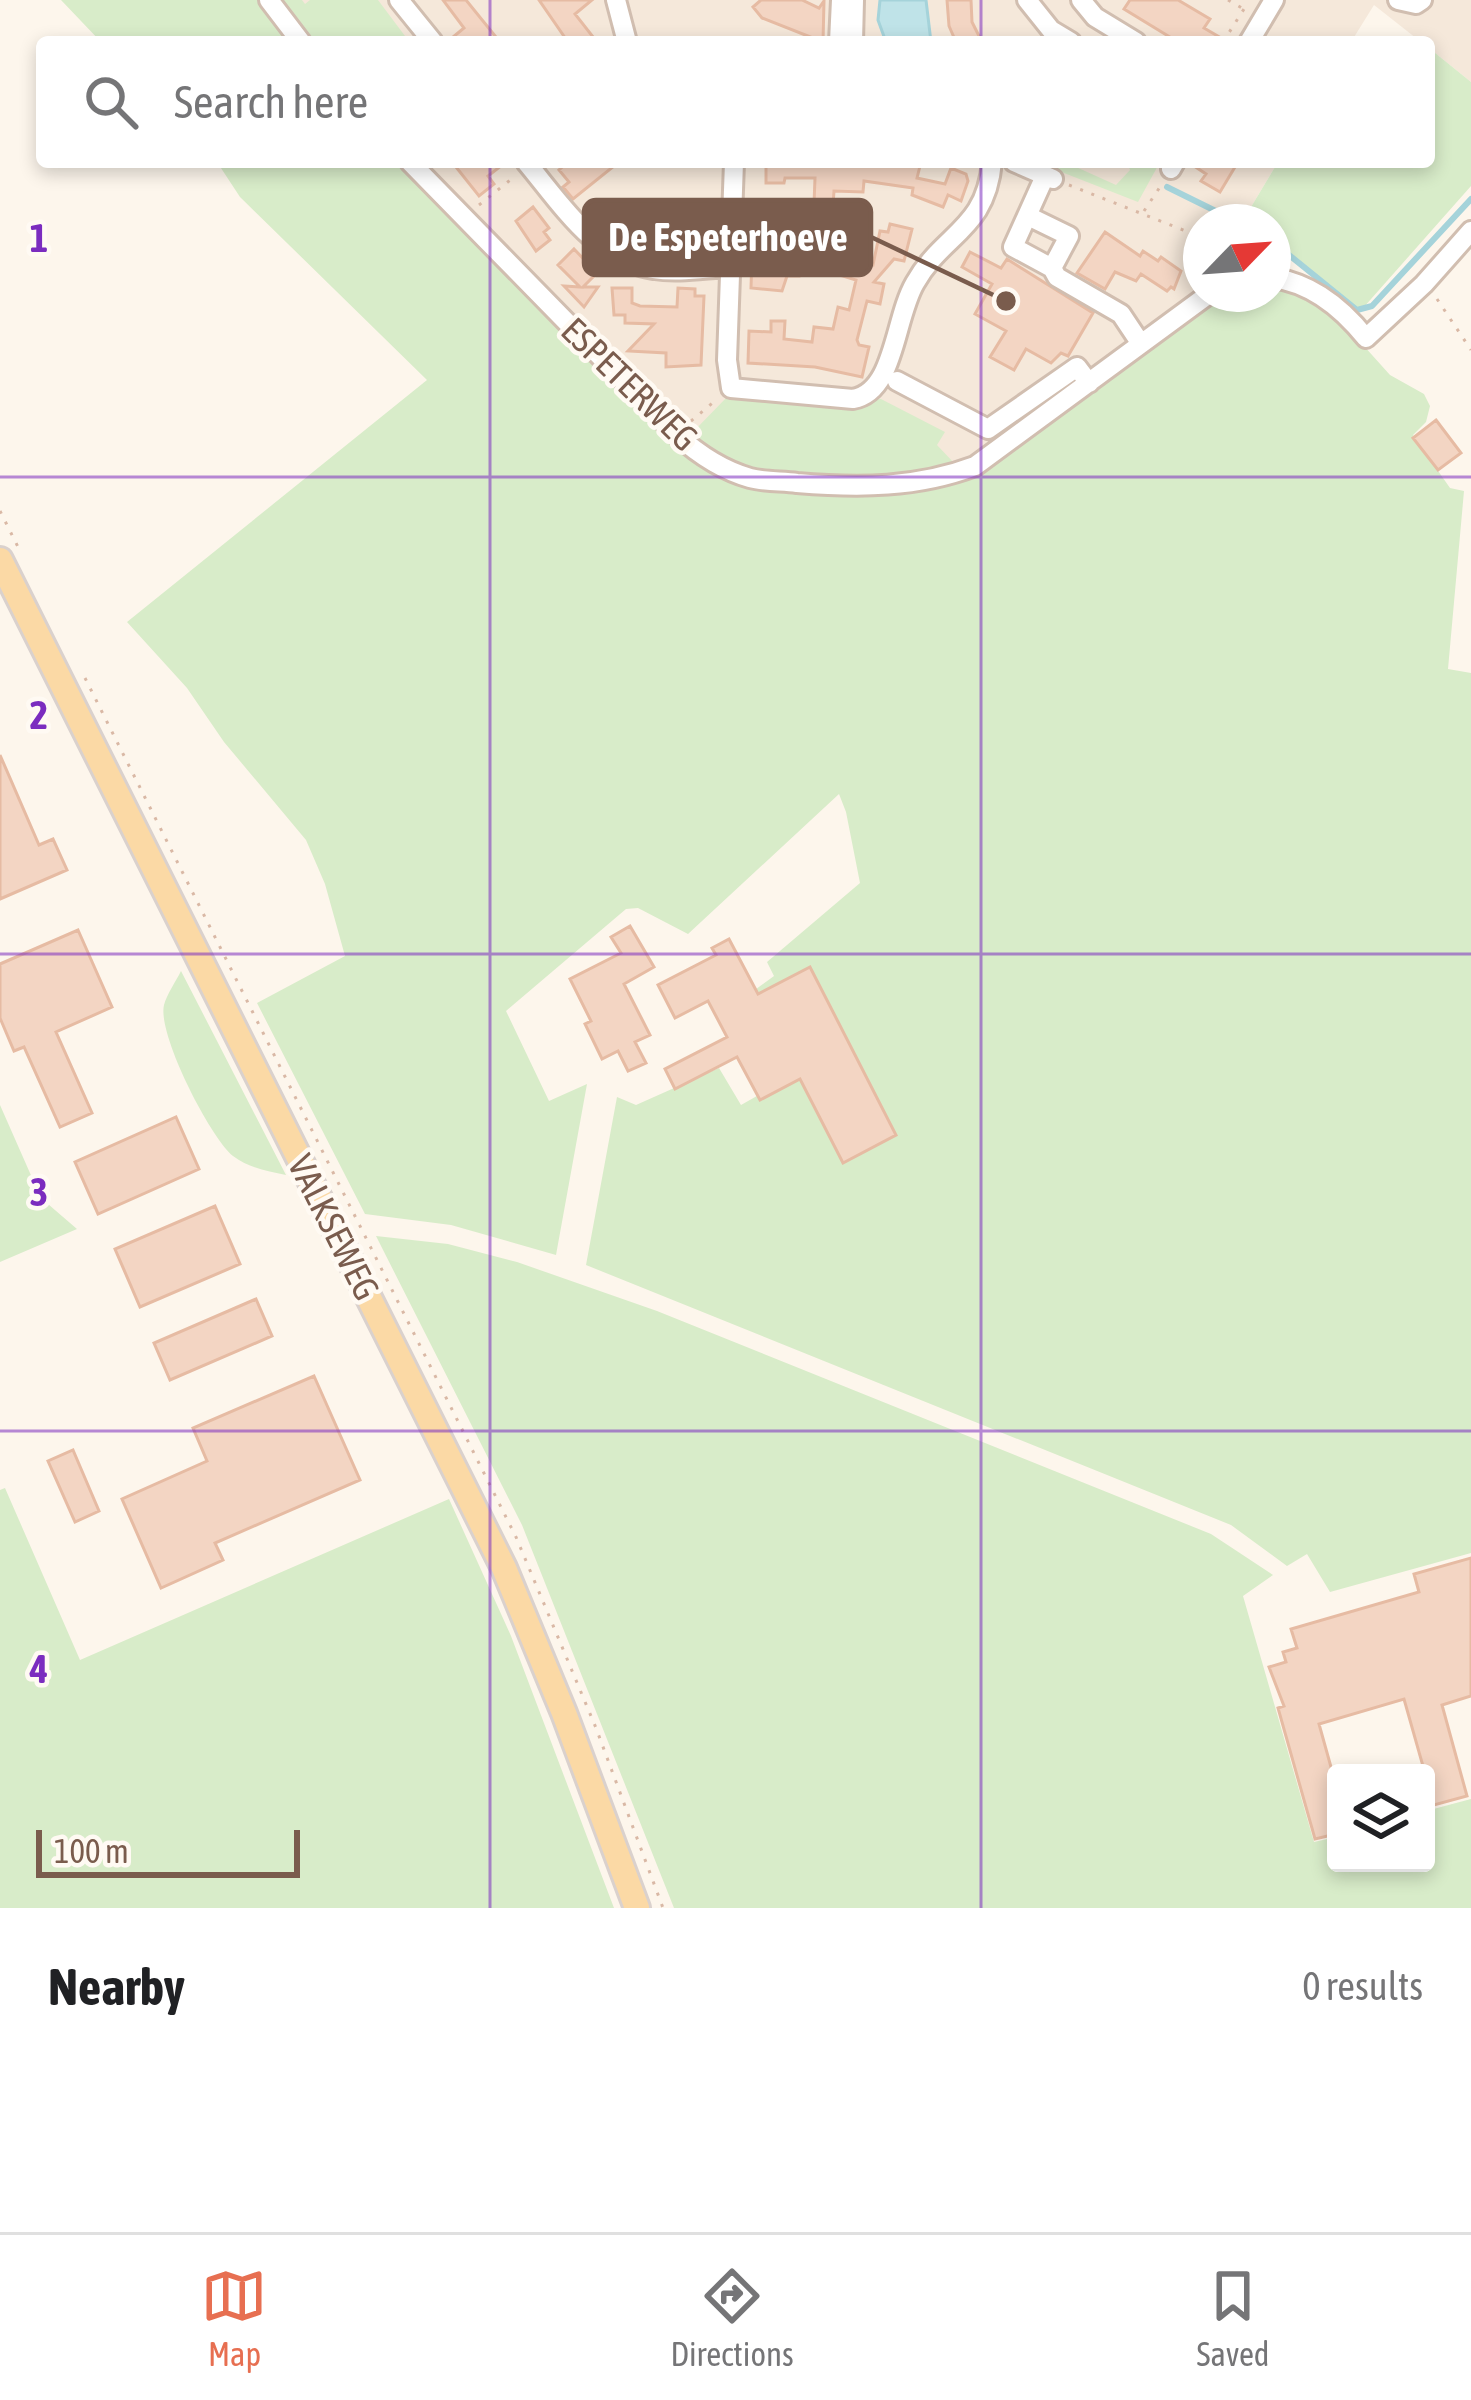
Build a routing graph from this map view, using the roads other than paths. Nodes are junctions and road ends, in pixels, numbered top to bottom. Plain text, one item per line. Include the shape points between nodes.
1 (268, 0) edge
2 (399, 0) edge
3 (616, 0) edge
4 (841, 0) edge
5 (854, 0) edge
6 (1027, 0) edge
7 (1082, 0) edge
8 (1274, 0) edge
9 (1398, 0) edge
10 (1422, 0) edge
11 (1095, 17) junction
12 (296, 36) edge
13 (428, 36) edge
14 (625, 36) edge
15 (838, 36) edge
16 (853, 36) edge
17 (1062, 36) edge
18 (1079, 36) edge
19 (1126, 36) edge
20 (1253, 36) edge
21 (416, 168) edge
22 (533, 168) edge
23 (734, 168) edge
24 (991, 168) edge
25 (1028, 168) edge
26 (1030, 217) junction
27 (1471, 231) edge
28 (731, 268) junction
29 (1052, 268) junction
30 (1291, 280) edge
31 (1183, 310) edge
32 (1142, 344) junction
33 (897, 381) dead end
34 (1089, 383) junction
35 (0, 560) edge
36 (637, 1908) edge

1 - 12 street
2 - 13 street
3 - 14 street
4 - 15 street
5 - 16 street
6 - 17 street
7 - 11 street
8 - 20 street
9 - 10 street
11 - 18 street
11 - 19 street
21 - 34 street, ESPETERWEG via 677,435 752,479 841,486 936,481 975,466
22 - 28 street via 614,257 655,270
23 - 28 street
24 - 28 street via 978,211 916,281 886,372 867,396 731,388
25 - 26 street via 1049,177
26 - 29 street via 1013,247
26 - 29 street via 1069,236
27 - 30 street via 1366,338 1316,291
29 - 32 street via 1121,314
31 - 32 street, ESPETERWEG
32 - 34 street, ESPETERWEG
33 - 34 street via 988,430 1076,367
35 - 36 main road, VALKSEWEG via 504,1568

